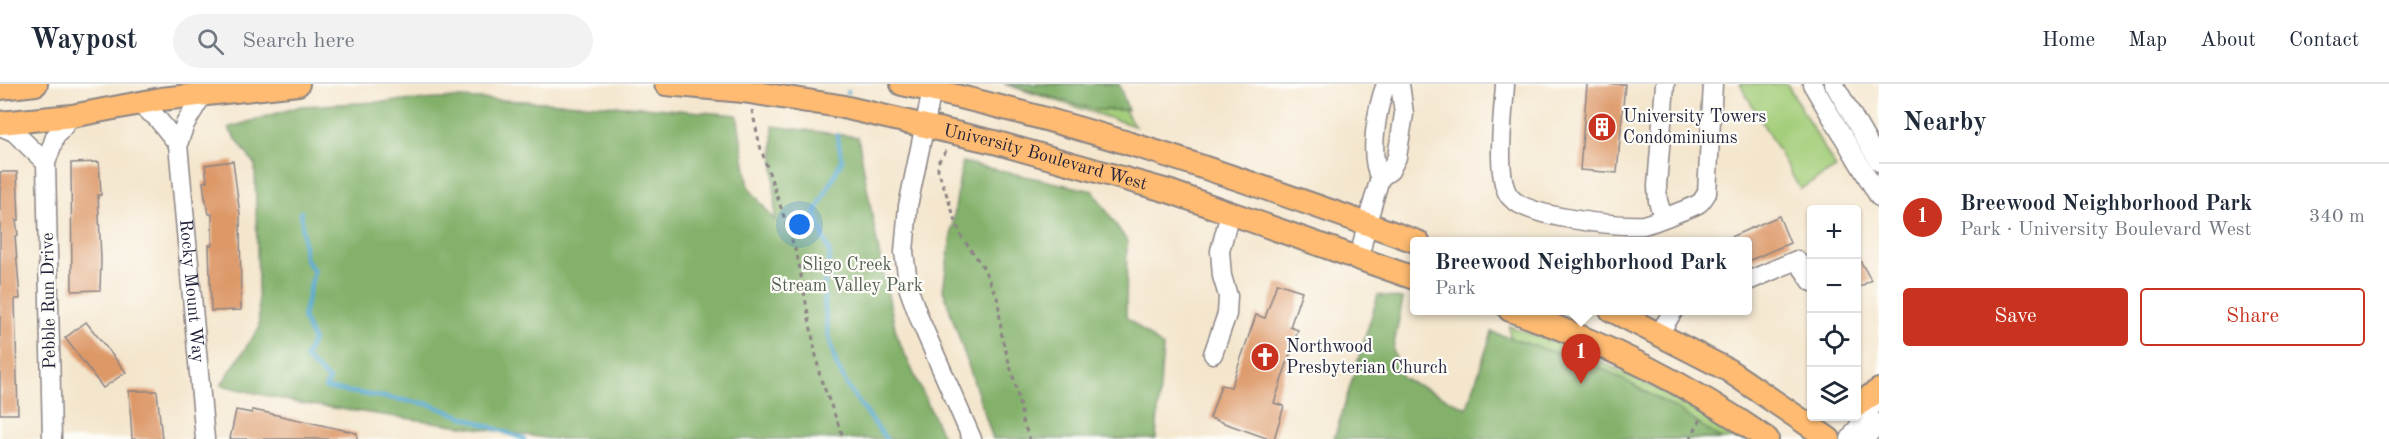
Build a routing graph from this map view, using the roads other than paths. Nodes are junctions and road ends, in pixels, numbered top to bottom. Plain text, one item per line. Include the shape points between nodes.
1 (36, 84) edge
2 (298, 84) edge
3 (666, 84) edge
4 (902, 84) edge
5 (1386, 84) edge
6 (1400, 84) edge
7 (1505, 84) edge
8 (1665, 84) edge
9 (1713, 84) edge
10 (1812, 84) edge
11 (1834, 84) edge
12 (0, 88) edge
13 (932, 90) junction
14 (202, 94) junction
15 (138, 104) junction
16 (72, 116) junction
17 (0, 125) edge
18 (926, 125) junction
19 (178, 144) junction
20 (1879, 162) edge
21 (46, 163) junction
22 (1380, 178) junction
23 (1879, 197) edge
24 (1230, 213) junction
25 (1662, 218) junction
26 (1366, 223) junction
27 (1410, 239) edge
28 (1359, 259) junction
29 (1807, 275) edge
30 (1410, 277) edge
31 (1752, 279) edge
32 (1522, 315) edge
33 (1621, 315) edge
34 (1671, 315) edge
35 (1658, 334) junction
36 (1213, 354) dead end
37 (1879, 390) edge
38 (1879, 396) edge
39 (1861, 403) edge
40 (1785, 409) junction
41 (1807, 411) edge
42 (1879, 423) edge
43 (52, 439) edge
44 (206, 439) edge
45 (972, 439) edge
46 (1767, 439) edge
47 (1829, 439) edge
48 (1851, 439) edge
49 (1864, 439) edge

1 - 12 main road
2 - 14 main road
3 - 18 main road, University Boulevard West via 839,106
4 - 13 main road, University Boulevard West
5 - 22 street via 1374,145 1374,167
6 - 22 street via 1404,114 1397,157 1390,171
7 - 25 street via 1501,150 1503,180 1510,196 1527,209 1585,221 1645,225
8 - 25 street via 1657,186
9 - 25 street via 1707,193 1701,203
10 - 23 street
11 - 20 street
13 - 18 street
13 - 26 main road, University Boulevard West via 1119,139
14 - 15 main road
14 - 19 street, Rocky Mount Way
15 - 16 main road
15 - 19 street via 156,117
16 - 17 main road
16 - 21 street, Pebble Run Drive via 55,137
17 - 21 street via 14,132
18 - 24 main road, University Boulevard West via 1076,164
18 - 45 street via 908,206 904,252 909,290
19 - 44 street, Rocky Mount Way
21 - 43 street, Pebble Run Drive
22 - 26 street
24 - 28 main road, University Boulevard West
24 - 36 street via 1220,251 1227,314
26 - 27 main road, University Boulevard West
26 - 28 street
28 - 30 main road, University Boulevard West
29 - 31 street via 1797,260
32 - 46 main road via 1636,361
33 - 35 main road
34 - 35 street
35 - 40 main road via 1728,370
37 - 39 main road
38 - 48 street
40 - 41 main road
40 - 47 main road
42 - 49 street

